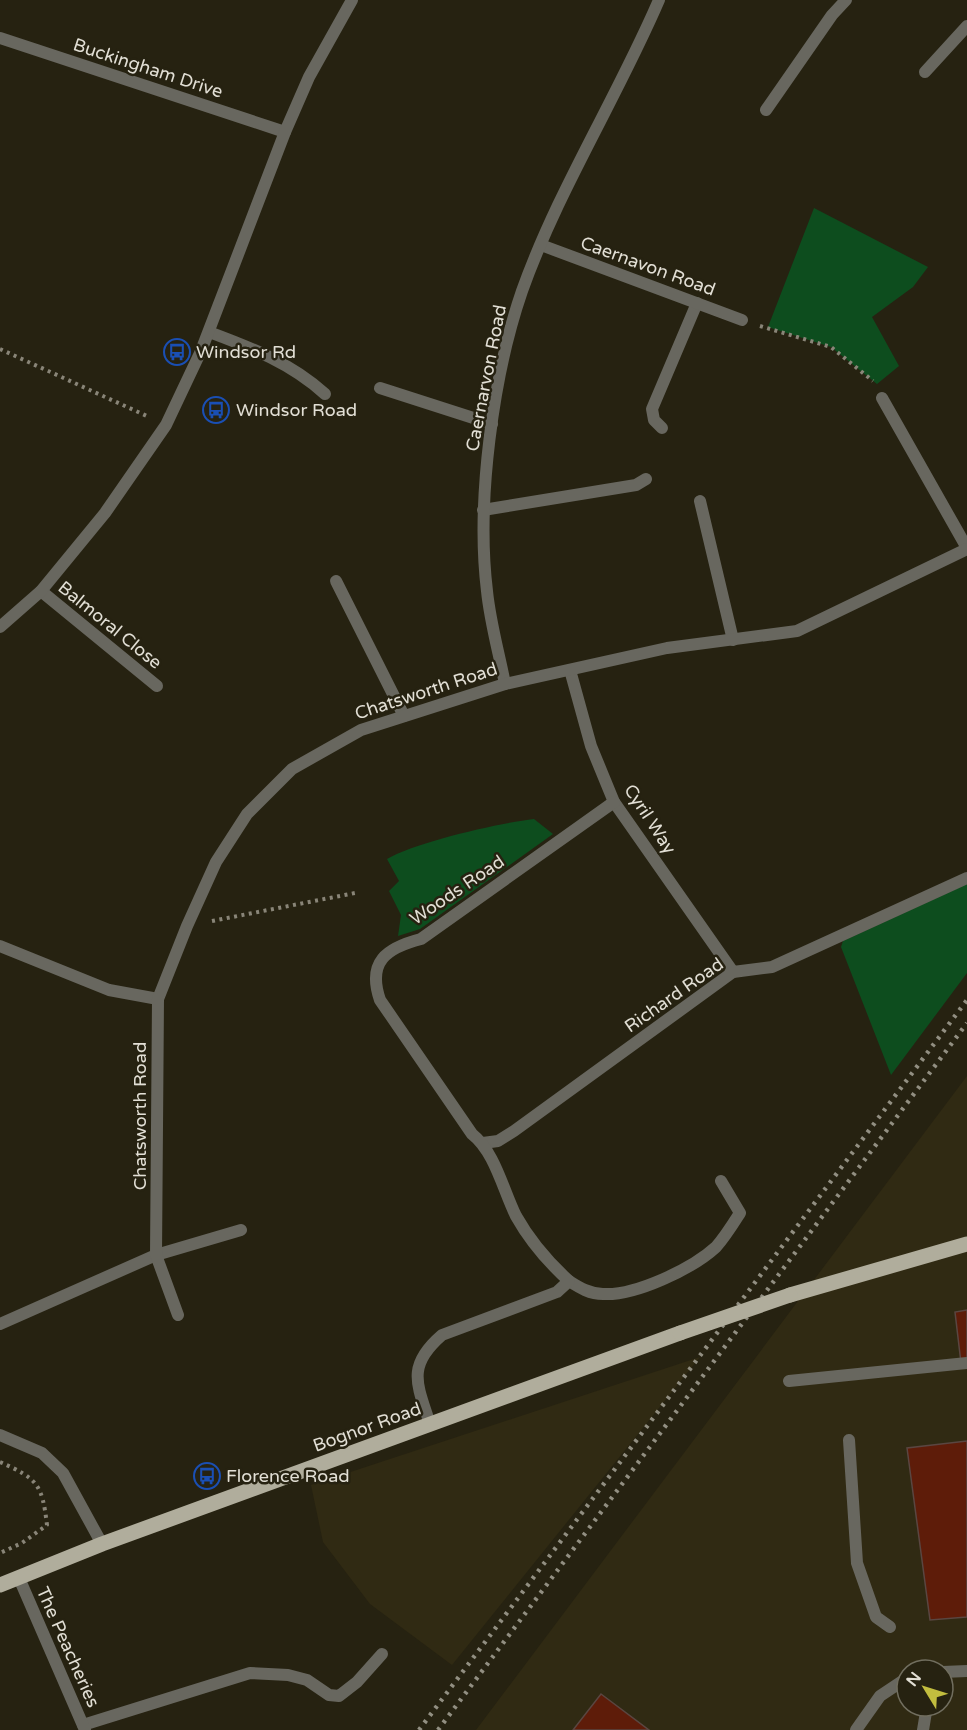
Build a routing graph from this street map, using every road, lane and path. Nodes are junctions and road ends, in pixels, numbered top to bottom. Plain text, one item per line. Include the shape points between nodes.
1 (352, 0) edge
2 (659, 0) edge
3 (846, 0) edge
4 (967, 26) edge
5 (0, 38) edge
6 (925, 72) dead end
7 (766, 110) dead end
8 (285, 132) junction
9 (541, 245) junction
10 (697, 303) junction
11 (742, 320) joint
12 (209, 332) junction
13 (0, 349) edge
14 (380, 388) dead end
15 (325, 394) dead end
16 (882, 398) joint
17 (492, 424) junction
18 (166, 425) junction
19 (662, 428) dead end
20 (646, 479) dead end
21 (700, 501) dead end
22 (483, 510) junction
23 (967, 549) edge
24 (336, 581) dead end
25 (41, 591) junction
26 (0, 627) edge
27 (733, 640) junction
28 (570, 670) junction
29 (505, 684) junction
30 (157, 686) dead end
31 (404, 716) junction
32 (614, 802) junction
33 (967, 878) edge
34 (355, 893) dead end
35 (187, 926) junction
36 (0, 946) edge
37 (733, 972) junction
38 (159, 999) junction
39 (483, 1143) junction
40 (721, 1181) dead end
41 (241, 1230) dead end
42 (967, 1244) edge
43 (156, 1255) junction
44 (569, 1281) junction
45 (178, 1315) dead end
46 (0, 1324) edge
47 (967, 1363) edge
48 (789, 1381) dead end
49 (430, 1424) junction
50 (0, 1435) edge
51 (849, 1440) dead end
52 (0, 1462) edge
53 (102, 1544) junction
54 (0, 1553) edge
55 (19, 1578) junction
56 (0, 1585) edge
57 (890, 1628) dead end
58 (382, 1654) dead end
59 (895, 1686) edge
60 (84, 1728) edge
61 (856, 1730) edge

1 - 8 street via 309,77
2 - 9 street, Caernarvon Road
3 - 7 street
4 - 6 street
5 - 8 street, Buckingham Drive
8 - 12 street
9 - 10 street, Caernavon Road
9 - 17 street, Caernarvon Road via 509,335
10 - 11 street, Caernavon Road
10 - 19 street via 652,410 654,420
11 - 16 path via 831,347 877,384
12 - 15 street via 280,360
12 - 18 street
13 - 18 path
14 - 17 street
16 - 23 street, Chatsworth Road
17 - 22 street, Caernarvon Road
18 - 25 street via 105,513
20 - 22 street via 636,485
21 - 27 street
22 - 29 street, Caernarvon Road via 486,591
23 - 27 street, Chatsworth Road via 797,632
24 - 31 street
25 - 26 street
25 - 30 street, Balmoral Close
27 - 28 street, Chatsworth Road via 667,648
28 - 29 street, Chatsworth Road
28 - 32 street, Cyril Way via 591,746
29 - 31 street, Chatsworth Road
31 - 35 street, Chatsworth Road via 361,730 292,769 247,814 216,862
32 - 37 street, Cyril Way
32 - 39 street, Woods Road via 421,939 386,953 375,975 380,1000 472,1134
33 - 37 street, Richard Road via 772,967
34 - 35 path
35 - 38 street, Chatsworth Road
36 - 38 street via 109,990
37 - 39 street, Richard Road via 514,1131 498,1141
38 - 43 street, Chatsworth Road
39 - 44 street, Woods Road via 531,1240
40 - 44 street, Woods Road via 740,1213 716,1246 699,1258 657,1280 616,1294 593,1293
41 - 43 street
42 - 49 main road, Bognor Road, bridge via 790,1296
43 - 45 street, Chatsworth Road
43 - 46 street
44 - 49 street via 557,1292 442,1335 431,1344 416,1367 416,1383
47 - 48 street
49 - 53 main road, Bognor Road
50 - 53 street via 42,1453 63,1473
51 - 57 street via 856,1563 876,1617
52 - 54 path via 29,1475 44,1496 47,1525 22,1544
53 - 55 main road, Bognor Road
55 - 56 main road, Bognor Road
55 - 60 street, The Peacheries
58 - 60 street via 339,1696 288,1675 250,1673
59 - 61 street via 880,1695

